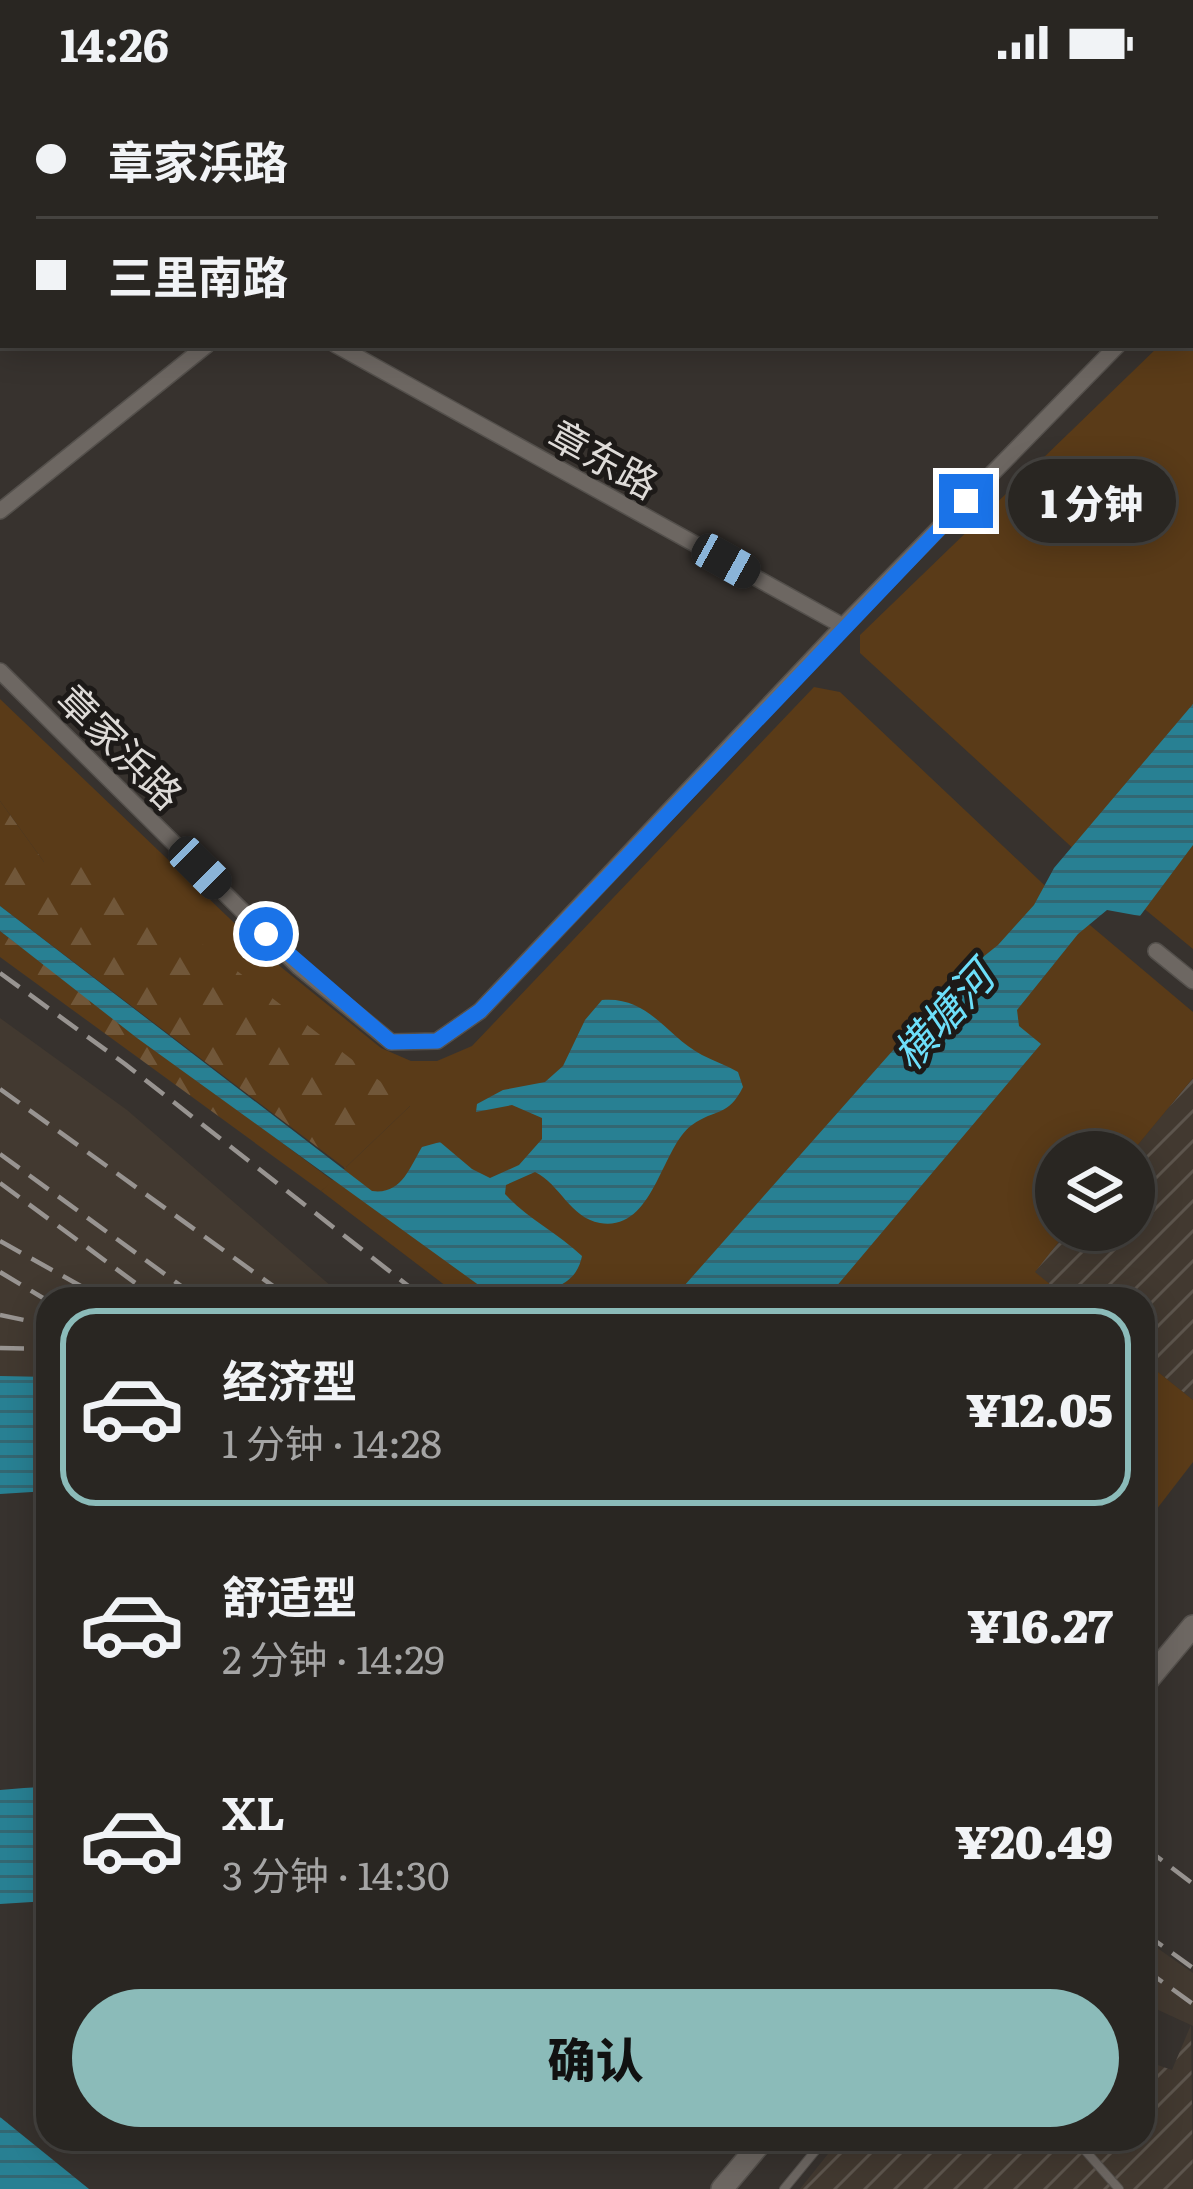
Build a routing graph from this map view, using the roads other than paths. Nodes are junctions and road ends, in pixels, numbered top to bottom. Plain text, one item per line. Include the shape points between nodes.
1 (203, 348) edge
2 (341, 348) edge
3 (1115, 348) edge
4 (0, 511) edge
5 (844, 626) junction
6 (0, 671) edge
7 (1156, 951) dead end
8 (1193, 981) edge
9 (1193, 1625) edge
10 (1155, 1671) edge
11 (754, 2151) edge
12 (815, 2151) edge
13 (1085, 2151) edge
14 (722, 2189) edge
15 (784, 2189) edge
16 (1118, 2189) edge

1 - 4 street
2 - 5 street, 章东路
3 - 5 street, 章家浜路
5 - 6 street, 章家浜路 via 480,1011 437,1041 391,1042 299,967
7 - 8 street
9 - 10 main road
11 - 14 main road
12 - 15 lane
13 - 16 lane

